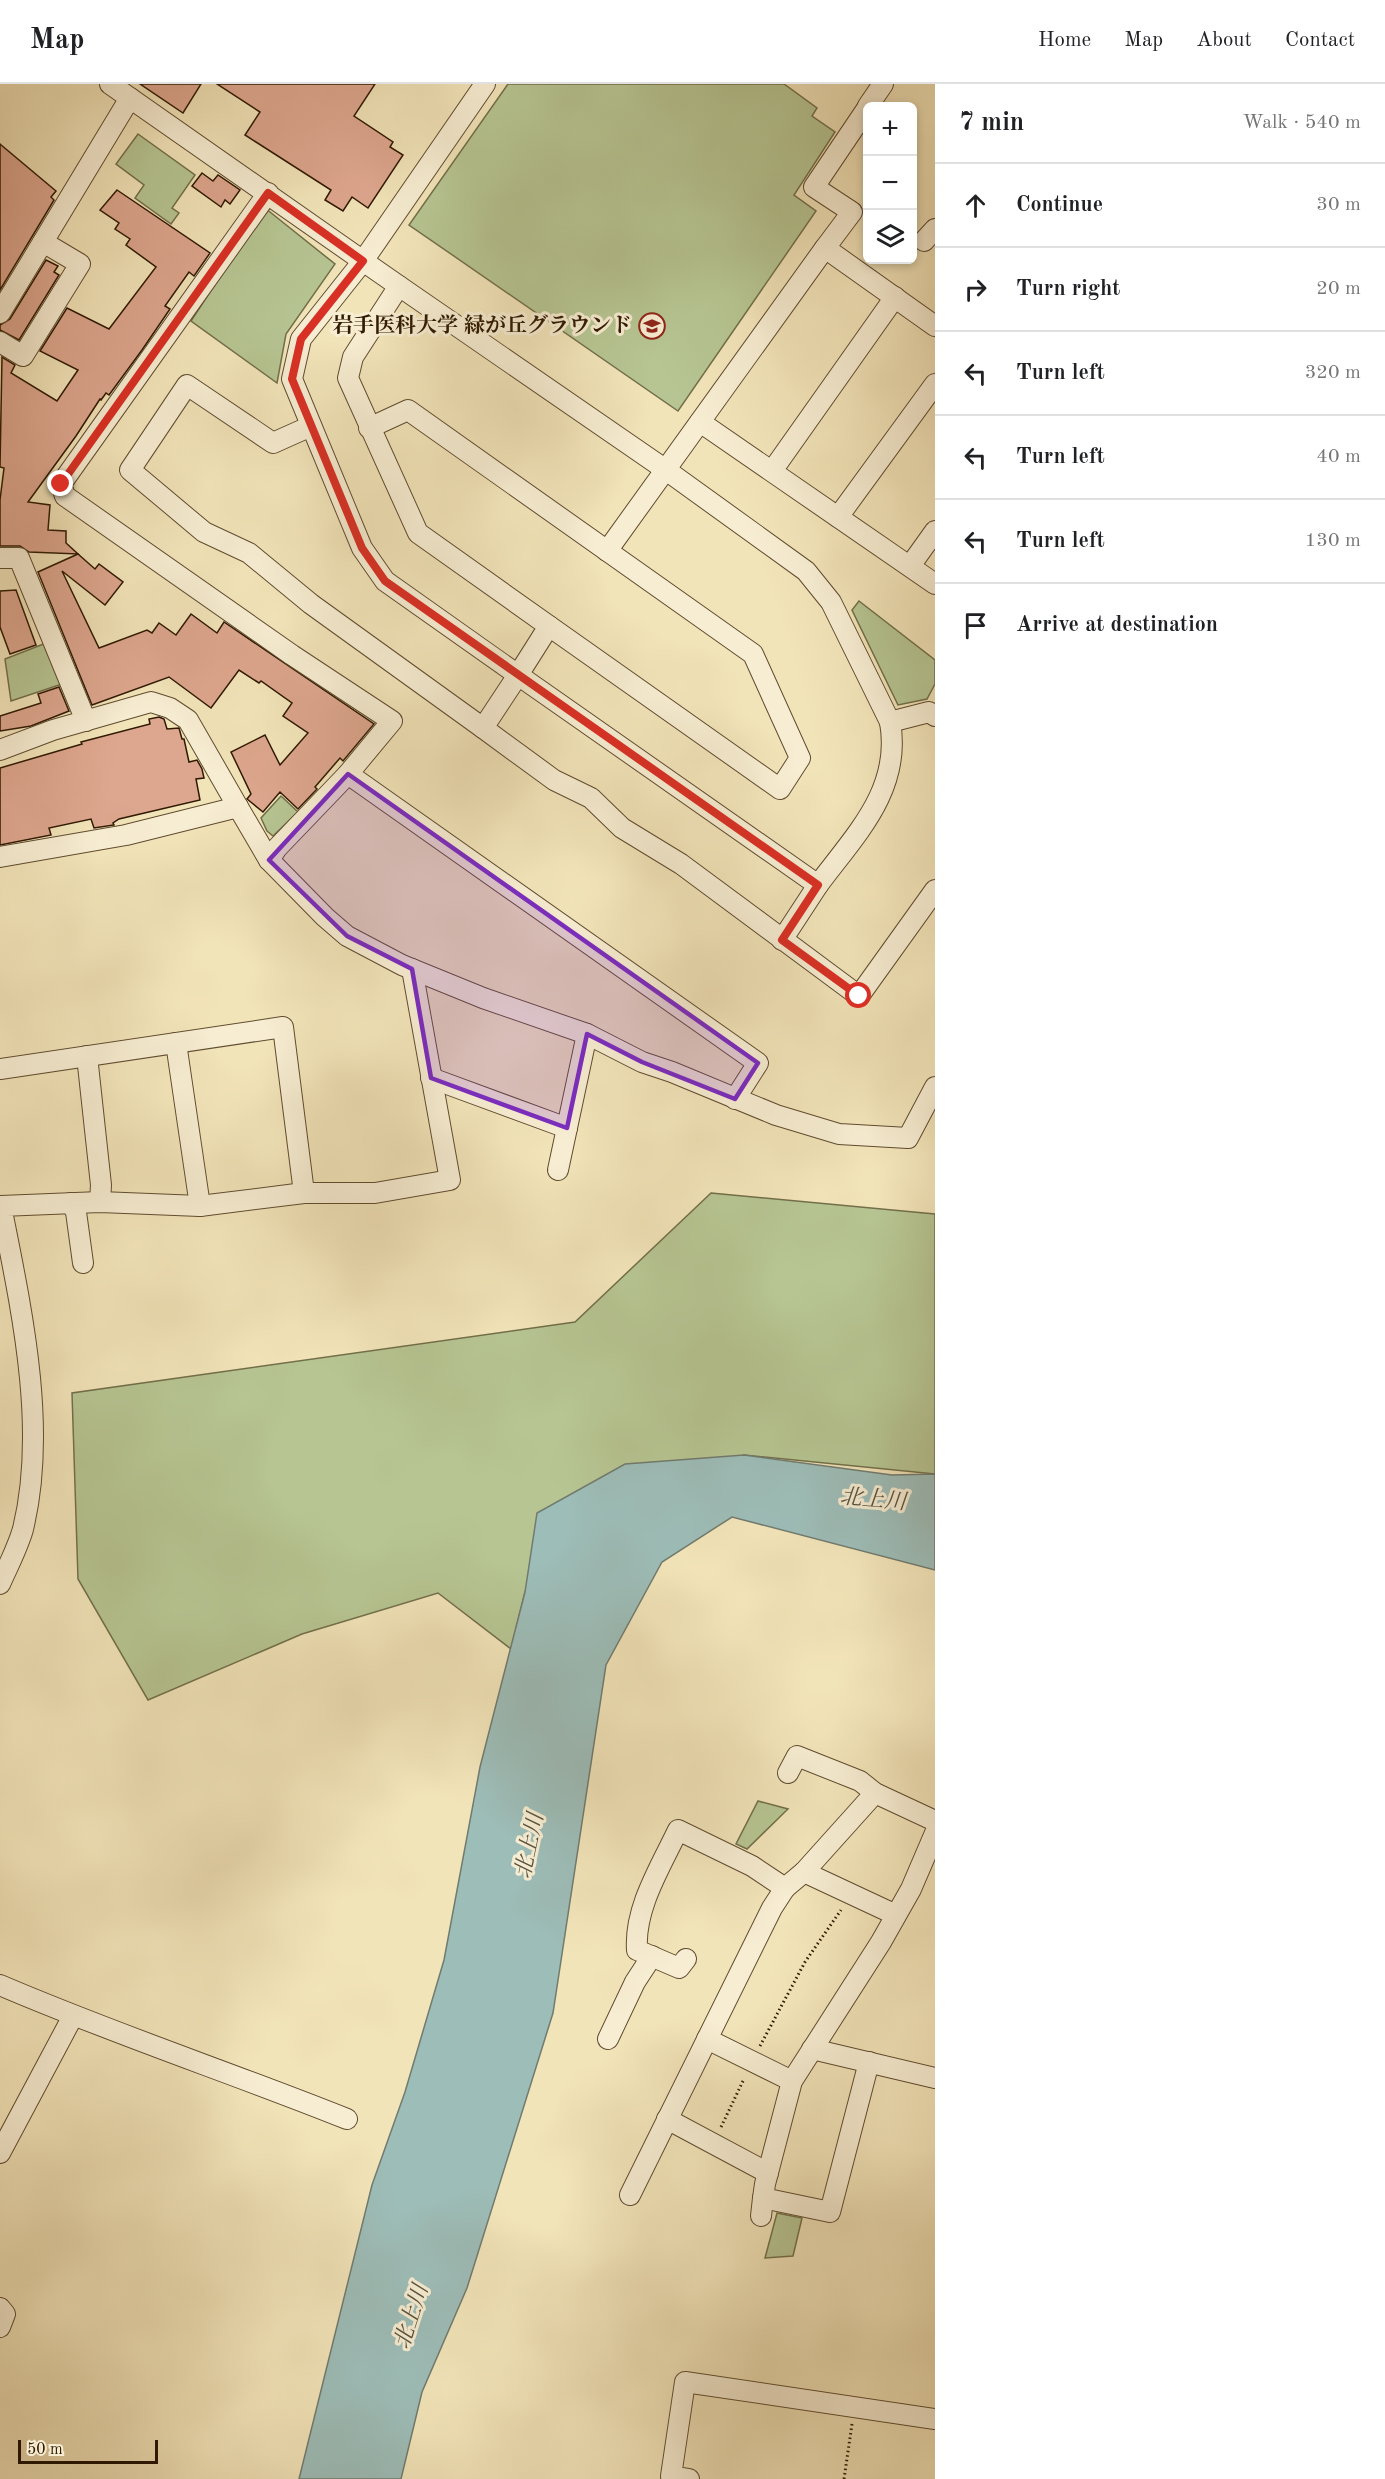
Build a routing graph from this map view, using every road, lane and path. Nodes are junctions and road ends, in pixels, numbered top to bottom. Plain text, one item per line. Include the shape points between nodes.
1 (485, 84) edge
2 (883, 84) edge
3 (121, 89) edge
4 (871, 102) edge
5 (863, 114) edge
6 (268, 193) junction
7 (43, 242) junction
8 (825, 248) junction
9 (363, 261) junction
10 (399, 286) junction
11 (895, 297) junction
12 (0, 313) edge
13 (935, 326) edge
14 (0, 342) edge
15 (935, 384) edge
16 (700, 422) junction
17 (311, 426) junction
18 (369, 428) junction
19 (666, 470) junction
20 (772, 471) junction
21 (838, 517) junction
22 (935, 531) edge
23 (607, 551) junction
24 (0, 558) edge
25 (910, 566) junction
26 (935, 584) edge
27 (549, 626) junction
28 (518, 675) junction
29 (935, 716) edge
30 (86, 721) junction
31 (890, 722) junction
32 (483, 728) junction
33 (0, 750) edge
34 (348, 774) junction
35 (238, 807) junction
36 (0, 857) edge
37 (269, 860) junction
38 (818, 885) junction
39 (935, 890) edge
40 (782, 940) junction
41 (412, 969) junction
42 (587, 1034) junction
43 (176, 1043) junction
44 (87, 1056) junction
45 (0, 1069) edge
46 (431, 1078) junction
47 (935, 1086) edge
48 (735, 1099) junction
49 (567, 1128) junction
50 (558, 1170) dead end
51 (304, 1193) junction
52 (100, 1202) junction
53 (71, 1203) junction
54 (0, 1204) edge
55 (200, 1206) junction
56 (83, 1263) dead end
57 (0, 1584) edge
58 (788, 1773) dead end
59 (875, 1793) junction
60 (935, 1821) edge
61 (935, 1833) edge
62 (804, 1872) junction
63 (785, 1888) junction
64 (853, 1894) junction
65 (896, 1915) junction
66 (652, 1956) junction
67 (686, 1959) dead end
68 (0, 1985) edge
69 (73, 2016) junction
70 (608, 2039) dead end
71 (707, 2039) junction
72 (812, 2049) junction
73 (752, 2061) junction
74 (869, 2062) junction
75 (935, 2078) edge
76 (792, 2081) junction
77 (347, 2119) dead end
78 (667, 2119) junction
79 (717, 2135) dead end
80 (0, 2153) edge
81 (768, 2173) junction
82 (630, 2194) dead end
83 (0, 2308) edge
84 (0, 2327) edge
85 (855, 2407) junction
86 (935, 2419) edge
87 (688, 2479) edge
88 (844, 2479) edge

1 - 9 street
2 - 4 street
3 - 6 street
3 - 7 street
5 - 8 street via 814,187 852,212
6 - 9 street
6 - 34 street via 61,484 64,496 392,721
7 - 12 street
7 - 14 street via 80,264 23,356
8 - 11 street
8 - 16 street
9 - 10 street
9 - 17 street via 301,339 292,379
10 - 18 street via 352,357 348,378
10 - 19 street
11 - 13 street
11 - 20 street
15 - 21 street
16 - 19 street
16 - 20 street
17 - 28 street via 362,548 385,581
17 - 32 street via 273,443 187,386 130,470 204,532 249,552 311,604
18 - 23 street via 408,410
18 - 27 street via 418,532
19 - 23 street
19 - 31 street via 806,571 831,602
20 - 21 street
21 - 25 street
22 - 25 street
23 - 27 street via 753,654 801,758 780,789
24 - 30 street via 19,558
25 - 26 street
27 - 28 street
28 - 32 street
28 - 38 street
29 - 31 street via 928,712
30 - 33 street
30 - 35 street via 151,702 170,708 188,720
31 - 38 street via 894,743 888,779 873,811
32 - 40 street via 554,780 591,798 622,828 681,864
34 - 37 street
34 - 48 street via 758,1063
35 - 36 street via 126,835
35 - 37 street
37 - 41 street via 347,936
38 - 40 street
39 - 40 street via 859,996
41 - 42 street
41 - 46 street
42 - 48 street via 642,1062
42 - 49 street
43 - 44 street
43 - 51 street via 283,1027
43 - 55 street
44 - 45 street
44 - 52 street
46 - 49 street
46 - 51 street via 450,1180 375,1193
47 - 48 street via 908,1138 839,1134
49 - 50 street
51 - 55 street
52 - 53 street
52 - 55 street
53 - 54 street
53 - 56 street via 76,1212
54 - 57 street via 21,1311 33,1425 32,1483 22,1531
58 - 59 street via 797,1756 860,1781
59 - 60 street
59 - 62 street
61 - 65 street
62 - 63 street
62 - 64 street
63 - 66 street via 752,1866 678,1830 648,1892 636,1935 638,1950
63 - 71 street
64 - 65 street
64 - 73 path via 805,1962
65 - 72 street
66 - 67 street via 680,1968
66 - 70 street
68 - 69 street
69 - 77 street
69 - 80 street
71 - 73 street
71 - 78 street
72 - 74 street
72 - 76 street
73 - 76 street
73 - 79 path
74 - 75 street
74 - 81 street via 830,2212 762,2207
76 - 81 street
78 - 81 street
78 - 82 street
83 - 84 street via 4,2314
85 - 86 street
85 - 87 street via 685,2382 671,2476
85 - 88 path

